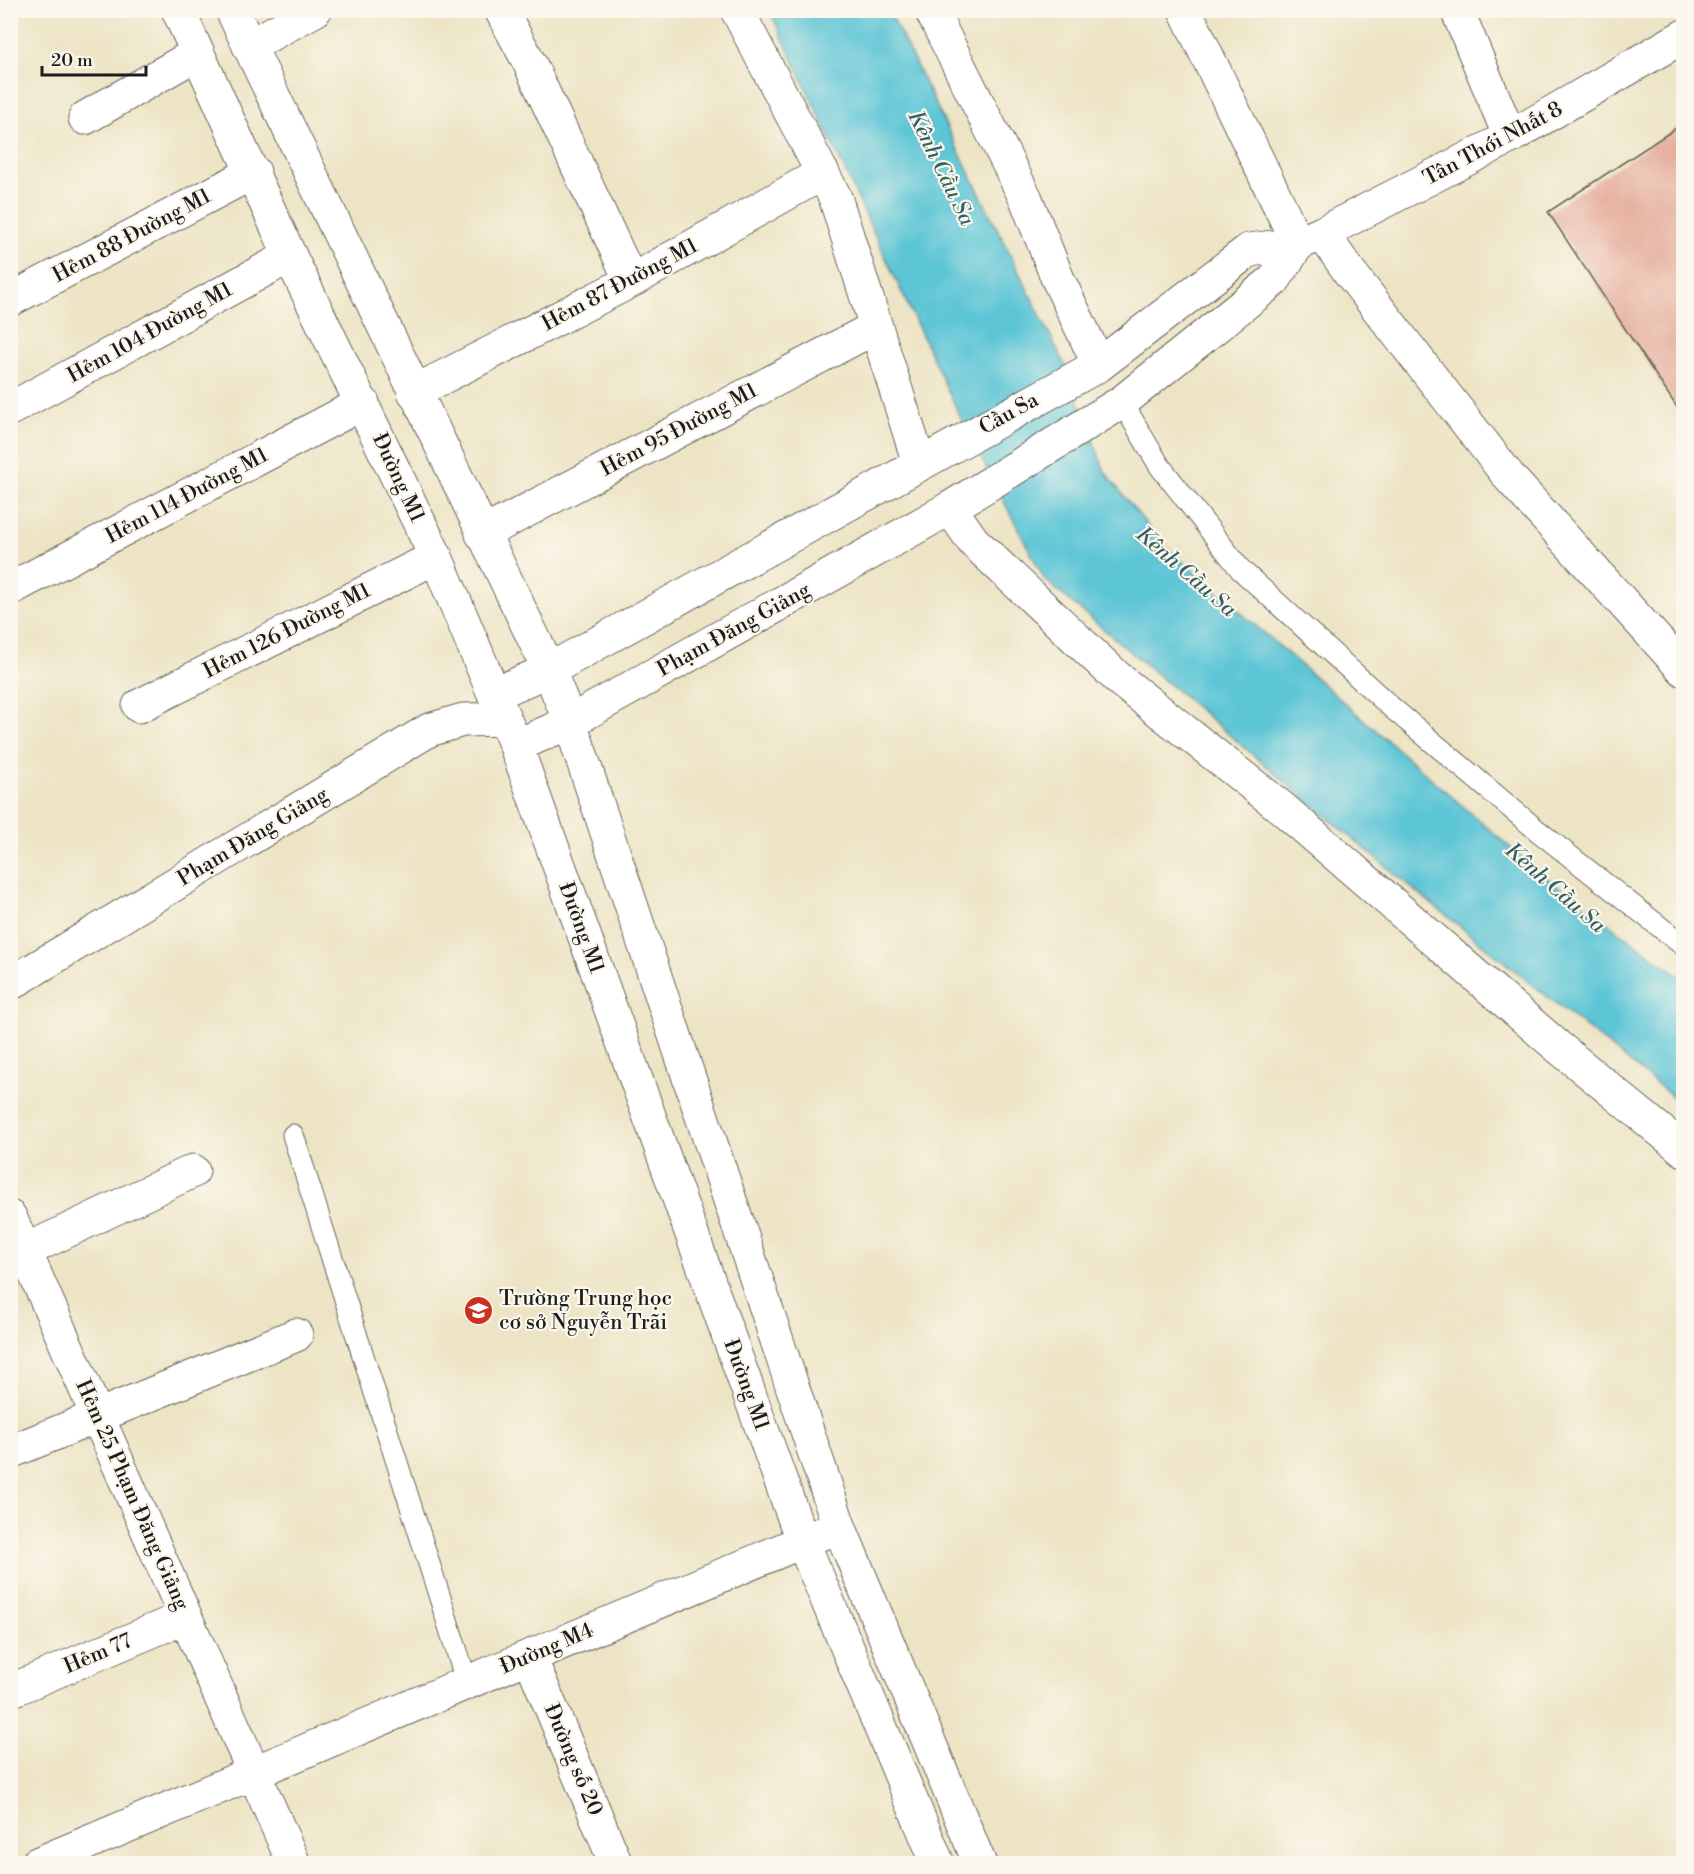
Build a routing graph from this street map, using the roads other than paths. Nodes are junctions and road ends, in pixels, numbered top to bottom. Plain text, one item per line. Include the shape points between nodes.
1 (178, 10) edge
2 (232, 10) edge
3 (315, 10) edge
4 (501, 10) edge
5 (737, 10) edge
6 (931, 10) edge
7 (1185, 10) edge
8 (1457, 10) edge
9 (1683, 36) edge
10 (249, 46) junction
11 (198, 53) junction
12 (85, 118) dead end
13 (1510, 136) junction
14 (254, 172) junction
15 (823, 173) junction
16 (1310, 238) junction
17 (290, 256) junction
18 (632, 281) junction
19 (10, 300) edge
20 (876, 327) junction
21 (1099, 364) junction
22 (414, 392) junction
23 (1122, 402) junction
24 (363, 403) junction
25 (10, 409) edge
26 (919, 463) junction
27 (950, 508) junction
28 (482, 534) junction
29 (436, 557) junction
30 (10, 589) edge
31 (549, 670) junction
32 (1683, 670) edge
33 (139, 706) dead end
34 (505, 720) junction
35 (570, 722) junction
36 (1683, 946) edge
37 (10, 984) edge
38 (293, 1135) dead end
39 (1683, 1150) edge
40 (194, 1171) dead end
41 (10, 1217) edge
42 (18, 1255) edge
43 (296, 1335) dead end
44 (96, 1415) junction
45 (10, 1452) edge
46 (839, 1526) junction
47 (802, 1540) junction
48 (185, 1617) junction
49 (530, 1657) junction
50 (467, 1683) junction
51 (10, 1691) edge
52 (254, 1773) junction
53 (37, 1863) edge
54 (294, 1863) edge
55 (616, 1863) edge
56 (938, 1863) edge
57 (980, 1863) edge

1 - 11 street, Đường M1
2 - 10 street, Đường M1
3 - 10 street
4 - 18 street
5 - 15 street
6 - 21 street via 1026,200
7 - 16 street
8 - 13 street
9 - 13 street, Tân Thới Nhất 8
10 - 22 street, Đường M1
11 - 12 street
11 - 14 street, Đường M1
13 - 16 street, Tân Thới Nhất 8
14 - 17 street, Đường M1
14 - 19 street, Hẻm 88 Đường M1
15 - 18 street, Hẻm 87 Đường M1
15 - 20 street via 835,197
16 - 21 street, Tân Thới Nhất 8 via 1249,250
16 - 23 street, Tân Thới Nhất 8 via 1274,280
16 - 32 street via 1348,270 1510,478
17 - 24 street, Đường M1
17 - 25 street, Hẻm 104 Đường M1
18 - 22 street, Hẻm 87 Đường M1
20 - 26 street
20 - 28 street, Hẻm 95 Đường M1
21 - 26 street, Cầu Sa
22 - 28 street, Đường M1
23 - 27 street
23 - 36 lane via 1159,465 1240,570 1391,708
24 - 29 street, Đường M1
24 - 30 street, Hẻm 114 Đường M1
26 - 31 street, Phạm Đăng Giảng
27 - 35 street, Phạm Đăng Giảng
27 - 39 street via 973,541 1120,680 1282,808
28 - 31 street, Đường M1
29 - 33 street, Hẻm 126 Đường M1
29 - 34 street, Đường M1
31 - 34 street, Phạm Đăng Giảng
31 - 35 street, Đường M1
34 - 35 street, Phạm Đăng Giảng
34 - 37 street, Phạm Đăng Giảng via 463,720 429,730
34 - 47 street, Đường M1
35 - 46 street, Đường M1
38 - 50 lane
40 - 42 street
41 - 42 street, Hẻm 25 Phạm Đăng Giảng
42 - 44 street, Hẻm 25 Phạm Đăng Giảng
43 - 44 street
44 - 45 street
44 - 48 street, Hẻm 25 Phạm Đăng Giảng
46 - 47 street, Đường M4
46 - 57 street, Đường M1
47 - 49 street, Đường M4
47 - 56 street, Đường M1
48 - 51 street, Hẻm 77
48 - 52 street, Hẻm 25 Phạm Đăng Giảng
49 - 50 street, Đường M4
49 - 55 street, Đường số 20
50 - 52 street, Đường M4
52 - 53 street, Đường M4
52 - 54 street, Hẻm 25 Phạm Đăng Giảng

